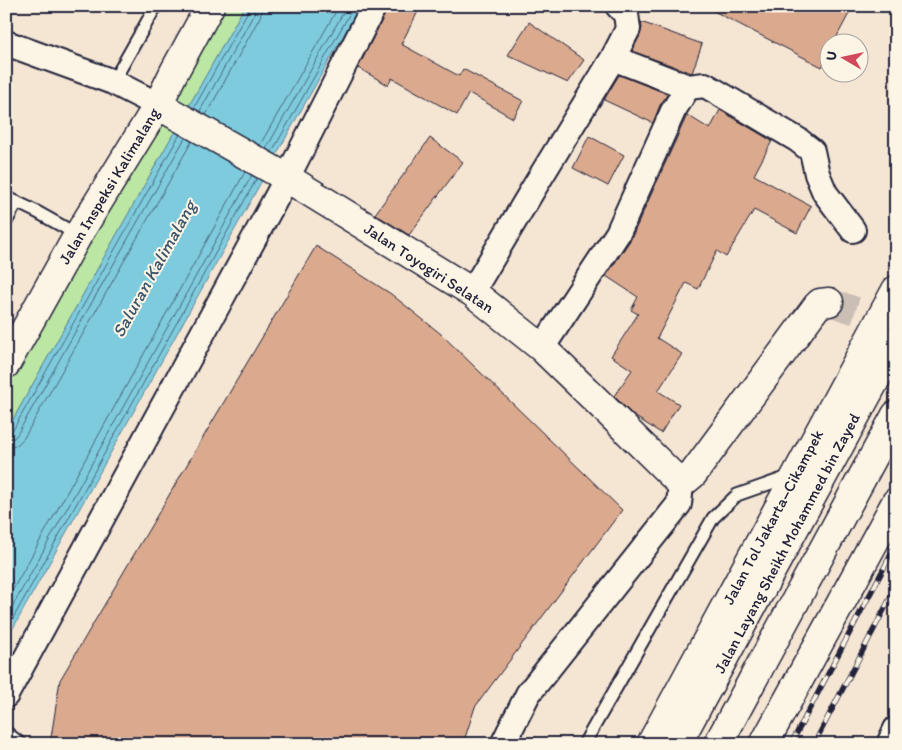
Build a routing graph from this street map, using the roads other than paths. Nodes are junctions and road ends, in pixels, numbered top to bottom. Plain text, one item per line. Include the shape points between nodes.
1 (156, 6) edge
2 (210, 6) edge
3 (374, 6) edge
4 (618, 6) edge
5 (6, 43) edge
6 (613, 58) junction
7 (174, 72) junction
8 (113, 82) junction
9 (688, 87) junction
10 (158, 105) junction
11 (182, 120) junction
12 (139, 136) junction
13 (286, 178) junction
14 (12, 200) edge
15 (6, 222) edge
16 (852, 230) dead end
17 (78, 235) junction
18 (896, 290) edge
19 (472, 292) junction
20 (828, 302) dead end
21 (896, 342) edge
22 (542, 348) junction
23 (6, 364) edge
24 (896, 416) edge
25 (796, 474) junction
26 (681, 484) junction
27 (896, 502) edge
28 (6, 694) edge
29 (896, 730) edge
30 (6, 732) edge
31 (21, 744) edge
32 (503, 744) edge
33 (584, 744) edge
34 (651, 744) edge
35 (677, 744) edge
36 (718, 744) edge
37 (764, 744) edge
38 (889, 744) edge

1 - 8 lane
2 - 7 main road, Jalan Inspeksi Kalimalang
3 - 13 street
4 - 6 street via 626,14 628,29
5 - 8 street, Jalan Toyogiri Selatan
6 - 9 street
6 - 19 street
7 - 10 main road, Jalan Inspeksi Kalimalang
7 - 11 main road via 173,104
8 - 10 street, Jalan Toyogiri Selatan
9 - 16 street via 704,85 812,151 825,193
9 - 22 street via 618,233
10 - 11 main road, Jalan Toyogiri Selatan
10 - 12 main road, Jalan Inspeksi Kalimalang
11 - 12 main road via 164,120
11 - 13 main road, Jalan Toyogiri Selatan
12 - 17 main road, Jalan Inspeksi Kalimalang
13 - 19 main road, Jalan Toyogiri Selatan
13 - 28 street
14 - 15 lane
14 - 17 lane
17 - 23 main road, Jalan Inspeksi Kalimalang
18 - 25 main road, Jalan Tol Jakarta–Cikampek
19 - 22 main road, Jalan Toyogiri Selatan
20 - 26 main road via 817,306 693,474
21 - 35 main road, Jalan Layang Sheikh Mohammed bin Zayed
22 - 26 main road, Jalan Toyogiri Selatan
24 - 36 main road, Jalan Layang Sheikh Mohammed bin Zayed
25 - 33 lane via 737,495 712,518
25 - 34 main road, Jalan Tol Jakarta–Cikampek
26 - 32 street via 680,504 528,694
27 - 37 main road
29 - 38 street
30 - 31 lane

